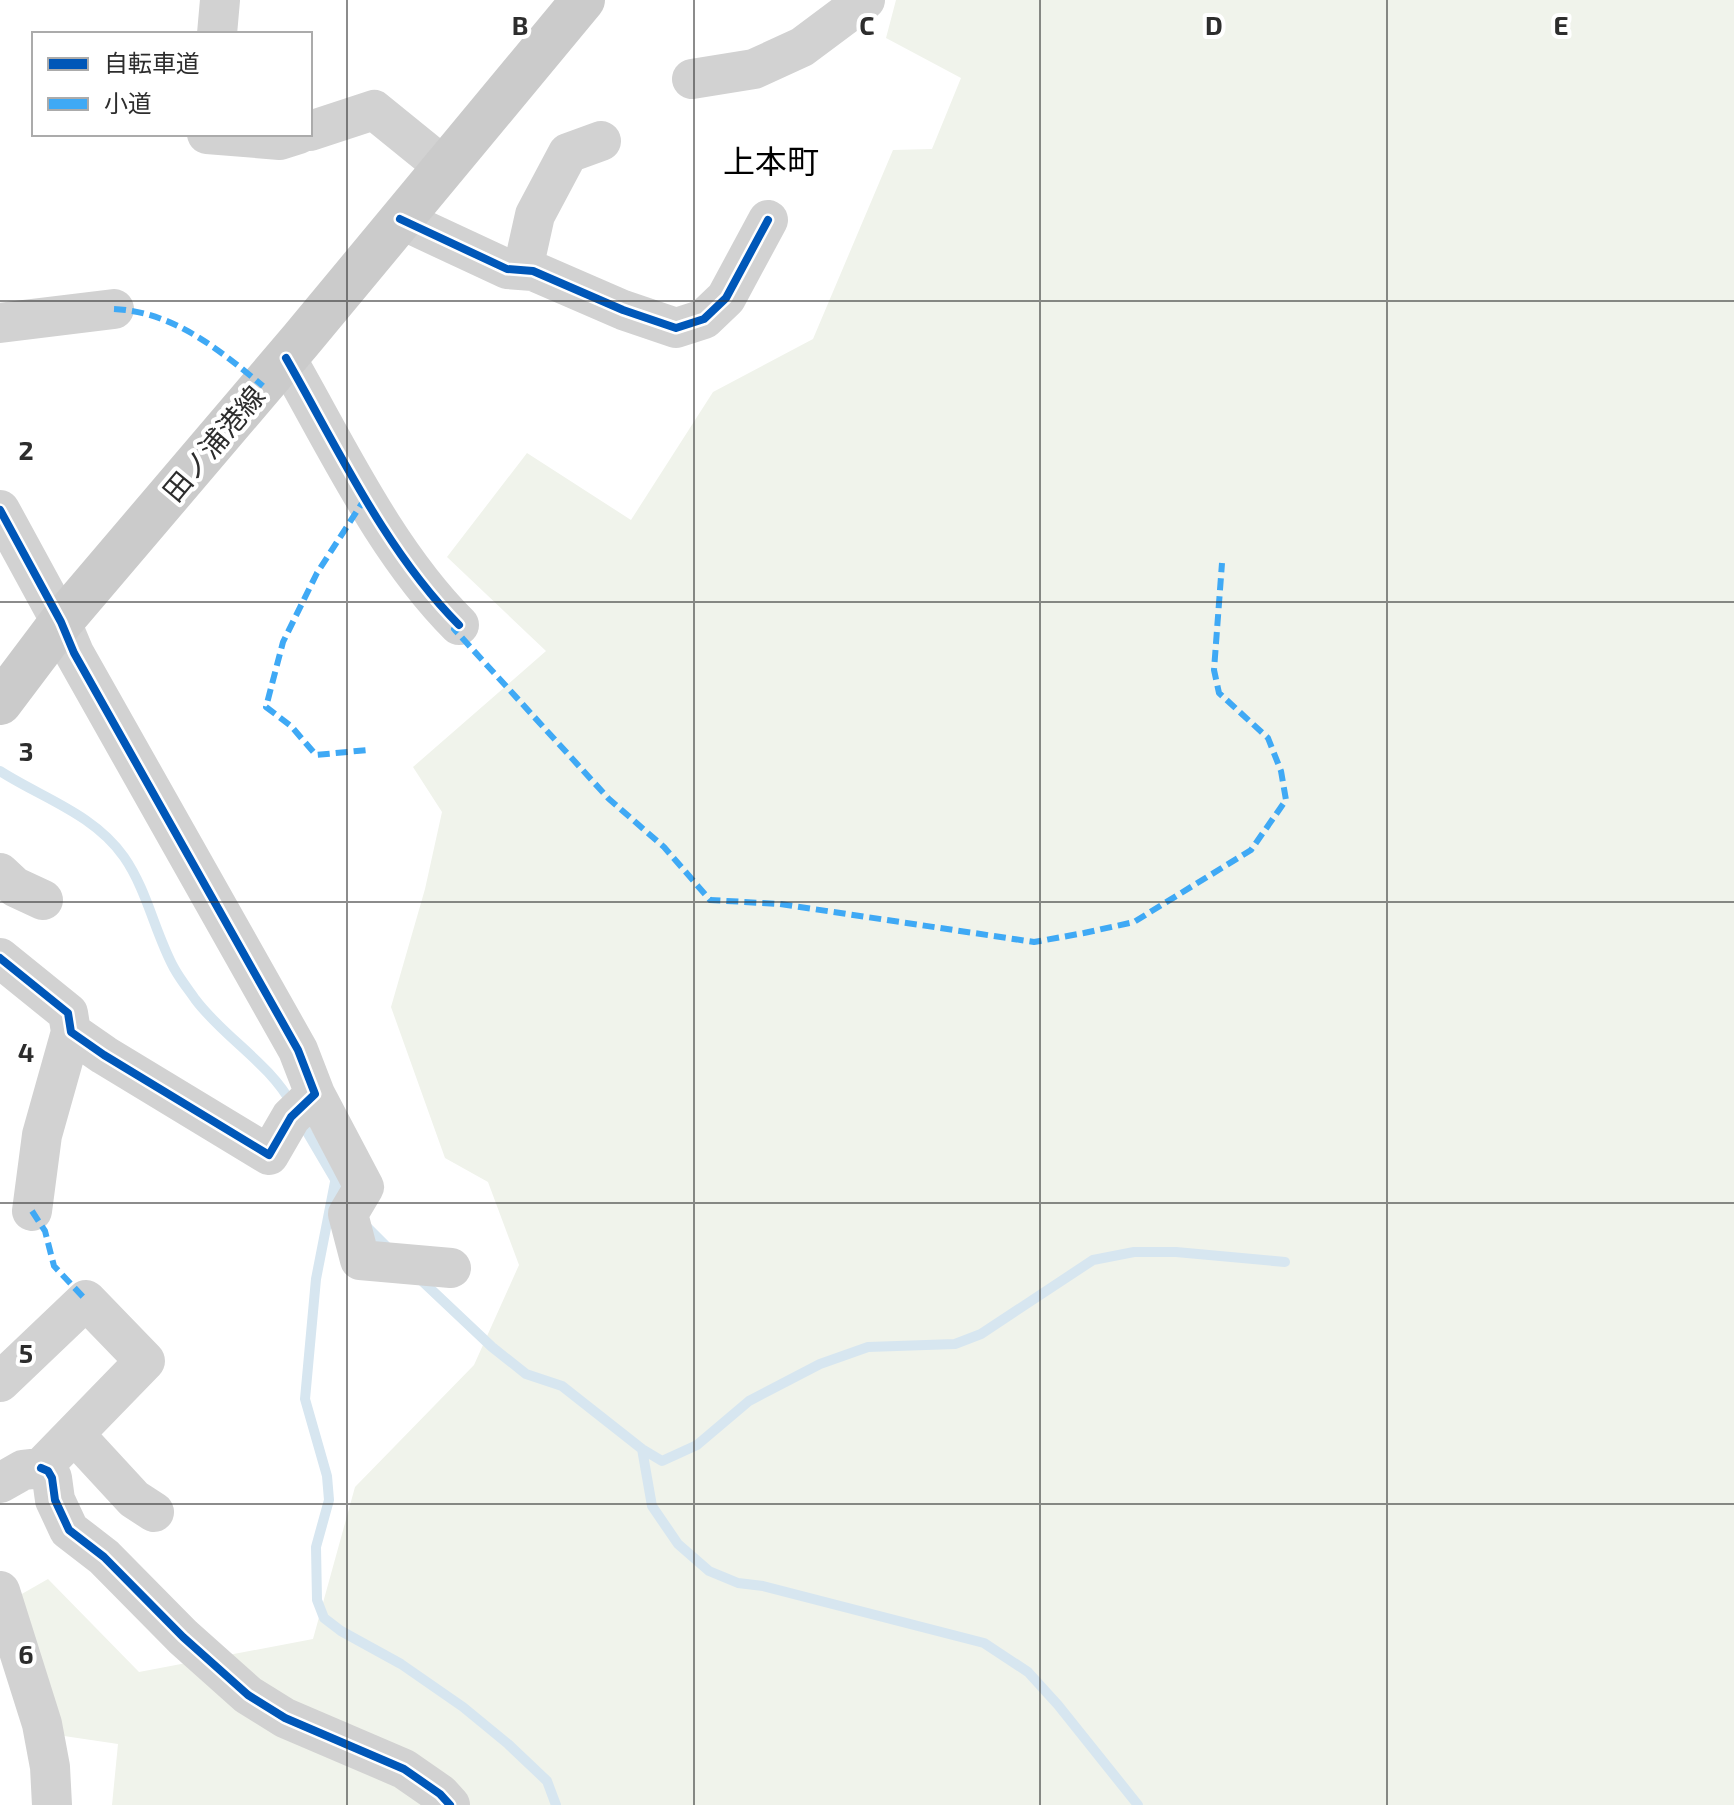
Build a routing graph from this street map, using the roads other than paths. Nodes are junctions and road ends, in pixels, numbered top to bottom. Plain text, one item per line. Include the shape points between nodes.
1 (220, 0) edge
2 (583, 0) edge
3 (865, 0) edge
4 (217, 32) edge
5 (692, 79) dead end
6 (312, 130) edge
7 (231, 136) edge
8 (293, 136) edge
9 (601, 141) dead end
10 (443, 166) junction
11 (400, 219) junction
12 (768, 220) dead end
13 (523, 269) junction
14 (114, 309) dead end
15 (0, 323) edge
16 (286, 358) junction
17 (0, 510) edge
18 (61, 622) junction
19 (459, 625) dead end
20 (0, 703) edge
21 (0, 873) edge
22 (43, 900) dead end
23 (6, 967) edge
24 (71, 1032) junction
25 (303, 1106) junction
26 (32, 1211) dead end
27 (421, 1265) dead end
28 (0, 1382) edge
29 (74, 1434) junction
30 (41, 1468) junction
31 (0, 1483) edge
32 (154, 1512) dead end
33 (0, 1591) edge
34 (52, 1805) edge
35 (450, 1805) edge

1 - 4 street
2 - 10 main road, 田ノ浦港線
3 - 5 street via 802,47 754,69
6 - 10 street via 374,110
7 - 8 street via 280,140
9 - 13 street via 568,153 535,215
10 - 11 main road, 田ノ浦港線
11 - 13 street via 507,269
11 - 16 main road, 田ノ浦港線
12 - 13 street via 726,298 704,319 676,328
14 - 15 street
16 - 18 main road, 田ノ浦港線
16 - 19 street via 406,561
17 - 18 street
18 - 20 main road, 田ノ浦港線
18 - 25 street via 298,1050
21 - 22 street
23 - 24 street via 68,1013
24 - 25 street via 269,1155
24 - 26 street via 42,1135
25 - 27 street via 364,1187 352,1208 360,1260
28 - 29 street via 86,1300 145,1361
29 - 30 street
29 - 32 street via 134,1499
30 - 31 street via 23,1470
30 - 35 street via 52,1478 69,1530 248,1695 285,1718 404,1769
33 - 34 street via 42,1724

